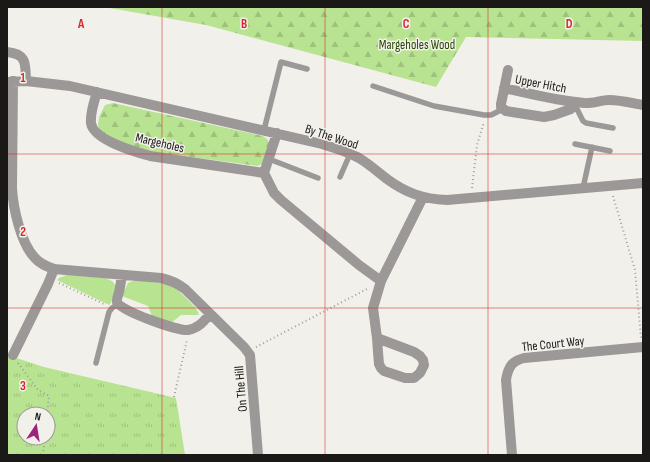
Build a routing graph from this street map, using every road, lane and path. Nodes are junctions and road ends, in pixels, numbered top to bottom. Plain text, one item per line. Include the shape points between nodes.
1 (7, 52) edge
2 (307, 69) dead end
3 (508, 70) dead end
4 (26, 81) junction
5 (10, 82) edge
6 (374, 86) dead end
7 (504, 88) junction
8 (97, 92) junction
9 (574, 102) junction
10 (643, 105) edge
11 (503, 109) junction
12 (486, 115) junction
13 (613, 128) dead end
14 (264, 130) junction
15 (277, 133) junction
16 (575, 144) dead end
17 (592, 147) junction
18 (610, 151) dead end
19 (350, 154) junction
20 (269, 159) junction
21 (264, 173) junction
22 (340, 177) dead end
23 (318, 178) dead end
24 (643, 183) edge
25 (610, 186) junction
26 (583, 188) junction
27 (422, 197) junction
28 (471, 198) junction
29 (54, 269) junction
30 (122, 275) junction
31 (50, 279) junction
32 (382, 282) junction
33 (115, 306) junction
34 (210, 314) junction
35 (190, 329) junction
36 (377, 338) junction
37 (642, 347) edge
38 (248, 351) junction
39 (13, 355) joint
40 (96, 363) dead end
41 (174, 397) dead end
42 (47, 406) edge
43 (258, 455) edge
44 (512, 455) edge

1 - 4 street via 23,58
2 - 14 lane via 281,62
3 - 7 street, Upper Hitch
4 - 5 street, By The Wood
4 - 8 street, By The Wood
5 - 29 street, On The Hill via 14,209 30,252 39,262
6 - 12 lane via 434,106
7 - 9 street, Upper Hitch
7 - 11 street, Upper Hitch via 501,104
8 - 14 street, By The Wood
8 - 21 street, Margeholes via 91,125 105,140 150,156
9 - 10 street, Upper Hitch via 587,104 610,100
9 - 11 street, Upper Hitch via 571,109 548,117
9 - 13 lane via 583,121
11 - 12 lane
12 - 28 path via 477,145
14 - 15 street, By The Wood
15 - 19 street, By The Wood
15 - 20 street
16 - 17 lane
17 - 18 lane
17 - 26 lane
19 - 22 lane
19 - 27 street, By The Wood via 361,159 394,184
20 - 21 street
20 - 23 lane
21 - 32 street via 274,193 281,200
24 - 25 street, By The Wood
25 - 26 street, By The Wood
25 - 37 path via 635,270
26 - 28 street, By The Wood
27 - 28 street, By The Wood via 447,200
27 - 32 street
29 - 30 street, On The Hill
29 - 31 street
30 - 33 street
30 - 34 street, On The Hill via 161,278 177,283
31 - 33 path
31 - 39 street
32 - 36 street via 374,308
32 - 38 path
33 - 35 street via 184,330
33 - 40 lane via 109,312
34 - 35 street via 201,324
34 - 38 street, On The Hill
35 - 41 path
36 - 36 street via 379,364 384,371 405,378 414,378 420,373 424,364 420,356
37 - 44 street, The Court Way via 524,358 512,364 506,380
38 - 43 street, On The Hill
39 - 42 path via 38,390 48,396

